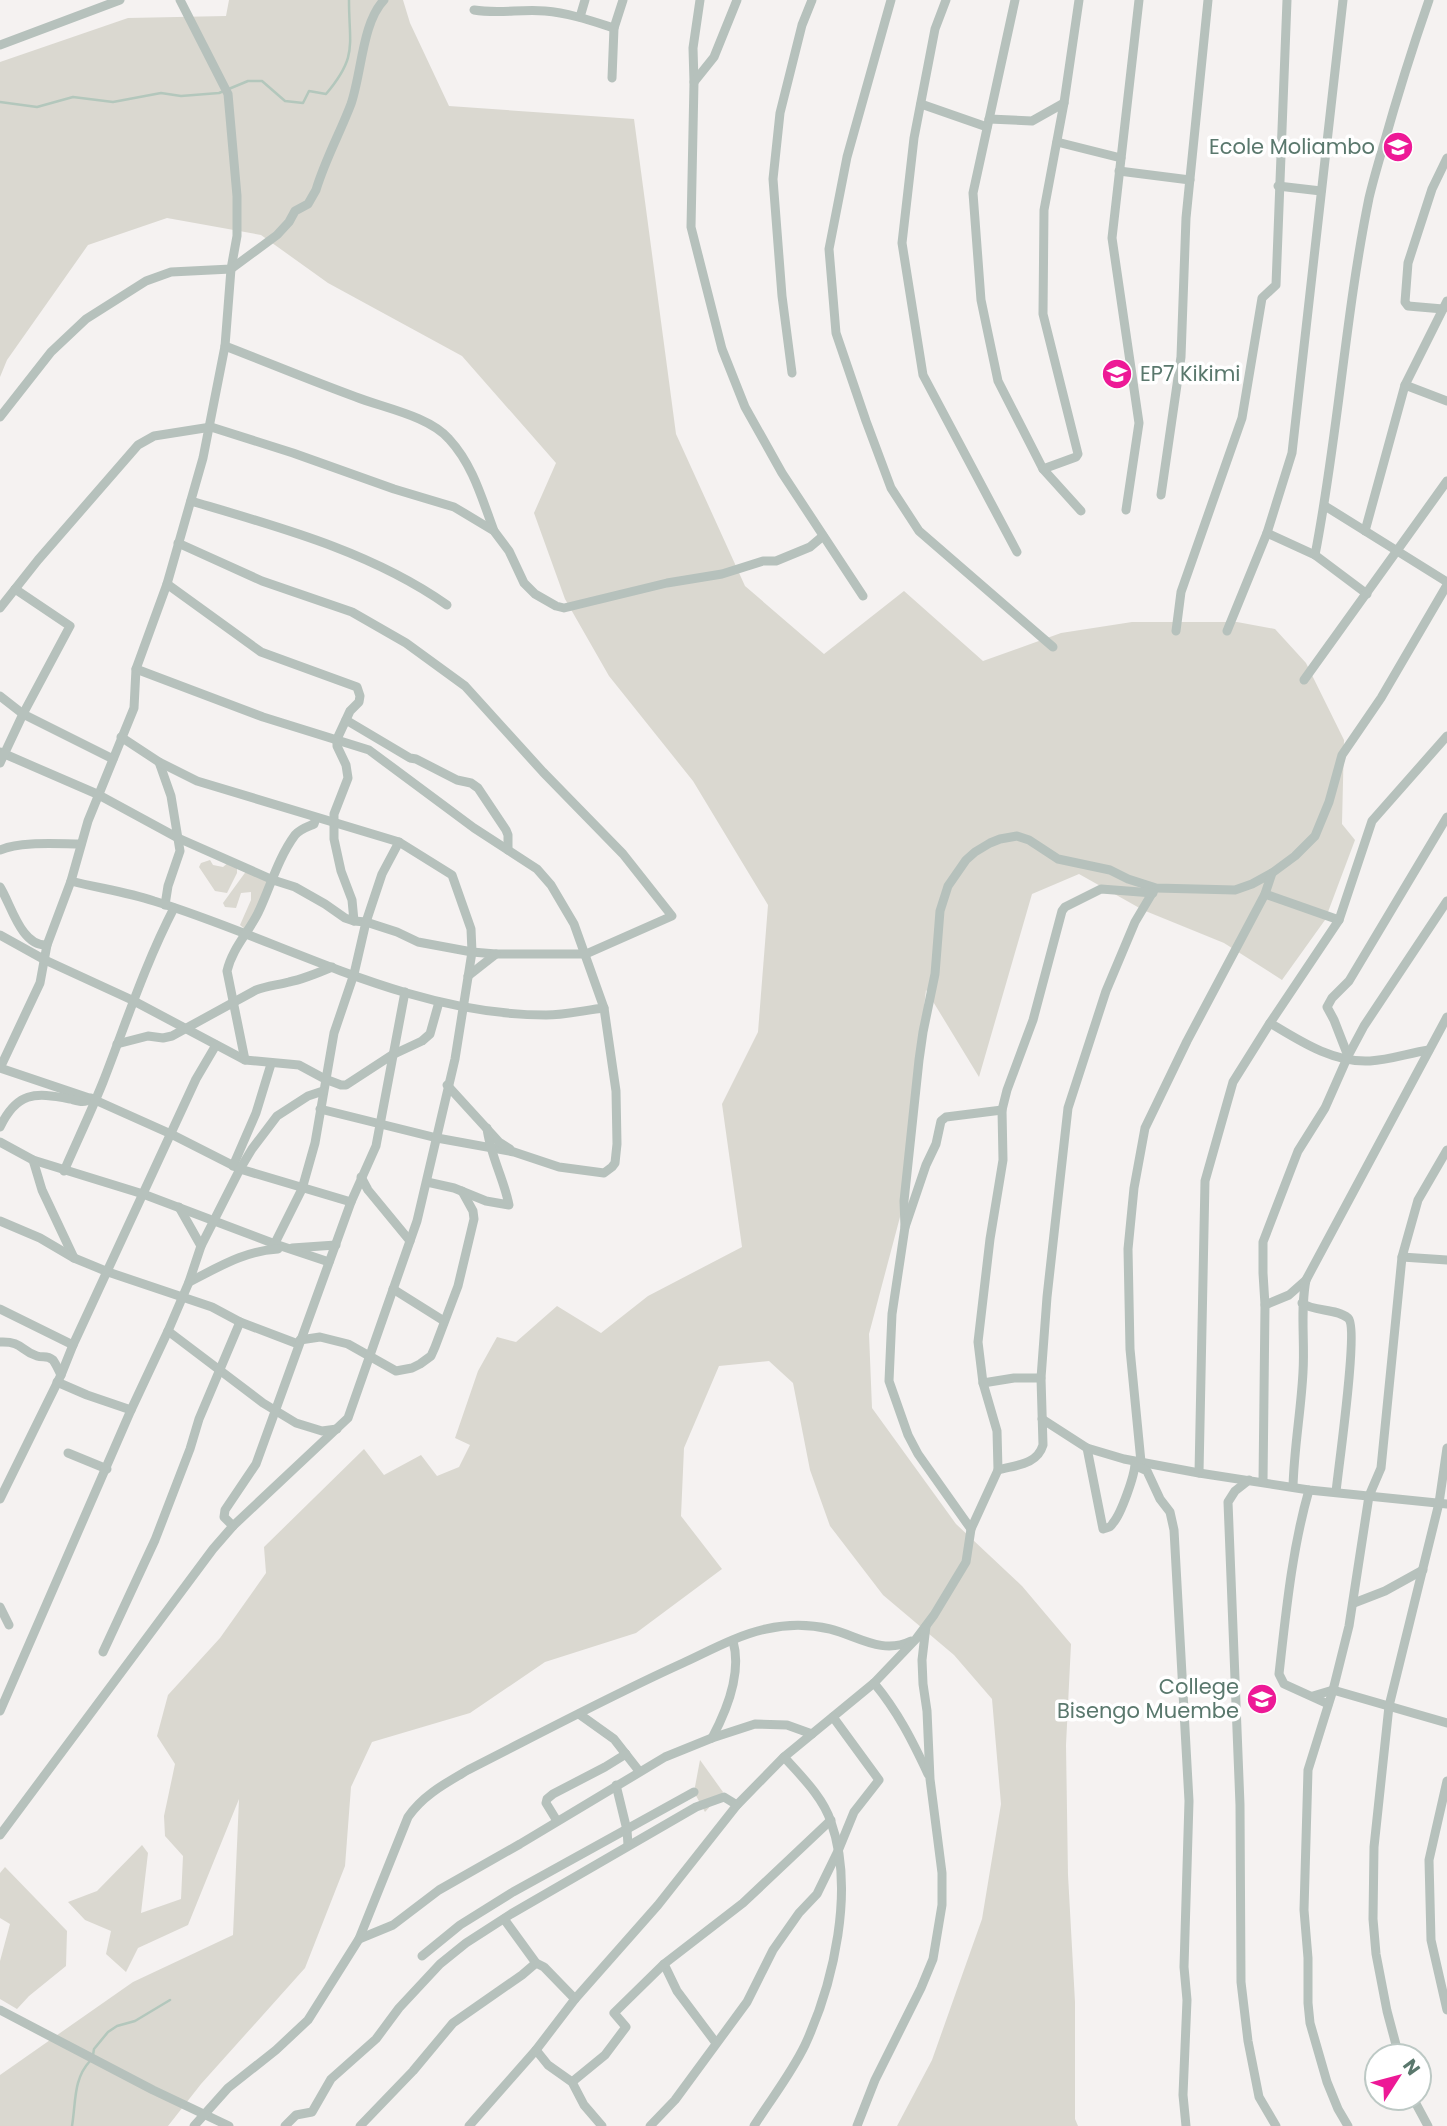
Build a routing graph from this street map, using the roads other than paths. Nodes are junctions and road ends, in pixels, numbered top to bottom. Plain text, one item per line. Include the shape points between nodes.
1 (120, 0) edge
2 (180, 0) edge
3 (384, 0) edge
4 (515, 0) edge
5 (586, 0) edge
6 (623, 0) edge
7 (700, 0) edge
8 (737, 0) edge
9 (812, 0) edge
10 (891, 0) edge
11 (946, 0) edge
12 (1015, 0) edge
13 (1079, 0) edge
14 (1139, 0) edge
15 (1208, 0) edge
16 (1287, 0) edge
17 (1343, 0) edge
18 (1429, 0) edge
19 (474, 10) dead end
20 (512, 12) junction
21 (580, 17) junction
22 (614, 27) junction
23 (0, 45) edge
24 (612, 78) dead end
25 (694, 82) junction
26 (1064, 103) junction
27 (921, 104) junction
28 (988, 123) junction
29 (1057, 142) junction
30 (1121, 158) junction
31 (1447, 158) edge
32 (1119, 171) junction
33 (1190, 180) junction
34 (1278, 186) junction
35 (1321, 191) junction
36 (231, 269) junction
37 (1445, 305) edge
38 (225, 346) junction
39 (792, 373) dead end
40 (1405, 385) junction
41 (1446, 399) edge
42 (0, 417) edge
43 (211, 427) junction
44 (1044, 469) junction
45 (1447, 481) edge
46 (1161, 495) dead end
47 (191, 501) junction
48 (1325, 506) junction
49 (1126, 510) dead end
50 (1081, 511) dead end
51 (494, 531) junction
52 (1365, 531) junction
53 (1267, 533) junction
54 (823, 536) junction
55 (178, 543) junction
56 (1398, 551) junction
57 (1017, 552) dead end
58 (1315, 555) junction
59 (1447, 583) edge
60 (167, 584) junction
61 (15, 589) junction
62 (1367, 594) junction
63 (863, 596) dead end
64 (447, 606) dead end
65 (0, 608) edge
66 (1177, 631) dead end
67 (1227, 631) dead end
68 (1053, 647) dead end
69 (136, 669) junction
70 (1304, 680) dead end
71 (1, 698) edge
72 (23, 714) junction
73 (346, 720) junction
74 (121, 737) junction
75 (1447, 737) edge
76 (337, 740) junction
77 (2, 757) edge
78 (113, 759) junction
79 (159, 762) junction
80 (97, 794) junction
81 (1447, 817) edge
82 (316, 818) junction
83 (335, 822) junction
84 (178, 838) junction
85 (399, 842) junction
86 (81, 844) junction
87 (0, 850) edge
88 (508, 850) junction
89 (1272, 873) junction
90 (273, 880) junction
91 (71, 881) junction
92 (0, 887) edge
93 (1154, 890) junction
94 (1265, 894) junction
95 (1447, 901) edge
96 (170, 906) junction
97 (1339, 920) junction
98 (354, 921) junction
99 (366, 922) junction
100 (245, 934) junction
101 (0, 935) edge
102 (47, 945) junction
103 (472, 952) junction
104 (496, 954) junction
105 (586, 954) junction
106 (45, 960) junction
107 (332, 967) junction
108 (354, 974) junction
109 (468, 976) junction
110 (405, 992) junction
111 (132, 1000) junction
112 (439, 1002) junction
113 (233, 1004) junction
114 (464, 1007) junction
115 (604, 1008) junction
116 (1447, 1017) edge
117 (1270, 1023) junction
118 (185, 1028) junction
119 (117, 1044) junction
120 (216, 1045) junction
121 (1429, 1050) junction
122 (392, 1055) junction
123 (1347, 1058) junction
124 (245, 1060) junction
125 (271, 1064) junction
126 (325, 1079) junction
127 (447, 1085) junction
128 (323, 1091) junction
129 (93, 1099) junction
130 (320, 1109) junction
131 (1002, 1110) junction
132 (380, 1123) junction
133 (0, 1127) edge
134 (487, 1128) junction
135 (171, 1134) junction
136 (437, 1138) junction
137 (0, 1142) edge
138 (489, 1148) junction
139 (1447, 1150) edge
140 (514, 1152) junction
141 (33, 1160) junction
142 (236, 1168) junction
143 (64, 1171) junction
144 (361, 1177) junction
145 (427, 1182) junction
146 (302, 1189) junction
147 (463, 1191) junction
148 (143, 1194) junction
149 (351, 1202) junction
150 (179, 1207) junction
151 (215, 1220) junction
152 (0, 1221) edge
153 (905, 1227) junction
154 (410, 1241) junction
155 (336, 1245) junction
156 (201, 1246) junction
157 (274, 1247) junction
158 (288, 1248) junction
159 (1402, 1256) junction
160 (74, 1258) junction
161 (1447, 1260) edge
162 (329, 1262) junction
163 (108, 1272) junction
164 (1306, 1280) junction
165 (189, 1282) junction
166 (393, 1289) junction
167 (183, 1297) junction
168 (1302, 1303) junction
169 (1265, 1305) junction
170 (0, 1309) edge
171 (444, 1321) junction
172 (240, 1322) junction
173 (168, 1331) junction
174 (0, 1342) edge
175 (299, 1342) junction
176 (73, 1345) junction
177 (369, 1356) junction
178 (220, 1370) junction
179 (1041, 1378) junction
180 (59, 1379) junction
181 (983, 1383) junction
182 (131, 1410) junction
183 (275, 1410) junction
184 (1042, 1419) junction
185 (337, 1429) junction
186 (1087, 1448) junction
187 (1447, 1448) edge
188 (68, 1453) dead end
189 (1137, 1463) junction
190 (107, 1469) junction
191 (998, 1470) junction
192 (1199, 1473) junction
193 (1249, 1480) junction
194 (1263, 1482) junction
195 (1293, 1487) junction
196 (1309, 1490) junction
197 (1336, 1492) junction
198 (1369, 1496) junction
199 (0, 1499) edge
200 (1443, 1504) edge
201 (233, 1526) junction
202 (971, 1530) junction
203 (1423, 1570) junction
204 (1354, 1603) junction
205 (0, 1607) edge
206 (9, 1625) dead end
207 (926, 1626) junction
208 (916, 1639) junction
209 (733, 1641) junction
210 (103, 1652) dead end
211 (874, 1682) junction
212 (1332, 1690) junction
213 (1313, 1696) junction
214 (1328, 1704) junction
215 (1389, 1706) junction
216 (0, 1711) edge
217 (579, 1714) junction
218 (833, 1717) junction
219 (1447, 1723) edge
220 (812, 1734) junction
221 (712, 1738) junction
222 (626, 1754) junction
223 (784, 1758) junction
224 (639, 1771) junction
225 (930, 1779) junction
226 (1447, 1782) edge
227 (616, 1785) junction
228 (694, 1792) dead end
229 (737, 1805) junction
230 (831, 1820) junction
231 (557, 1821) junction
232 (627, 1830) junction
233 (0, 1835) edge
234 (628, 1844) junction
235 (838, 1852) junction
236 (504, 1919) junction
237 (359, 1939) junction
238 (422, 1955) dead end
239 (536, 1963) junction
240 (664, 1964) junction
241 (575, 1999) junction
242 (0, 2010) edge
243 (1447, 2010) edge
244 (1396, 2042) edge
245 (716, 2043) junction
246 (536, 2050) junction
247 (572, 2082) junction
248 (204, 2114) junction
249 (194, 2126) edge
250 (229, 2126) edge
251 (285, 2126) edge
252 (360, 2126) edge
253 (469, 2126) edge
254 (602, 2126) edge
255 (650, 2126) edge
256 (754, 2126) edge
257 (857, 2126) edge
258 (1186, 2126) edge
259 (1276, 2126) edge
260 (1348, 2126) edge

1 - 23 street
2 - 36 street via 226,90 237,196
3 - 36 street via 369,22 351,103 312,198 277,235
4 - 20 street
5 - 21 street
6 - 22 street
7 - 25 street
8 - 25 street via 714,57
9 - 39 street via 780,113 773,179
10 - 68 street via 847,157 829,249 836,332 891,488 919,531
11 - 27 street via 935,29
12 - 28 street
13 - 26 street
14 - 30 street
15 - 33 street
16 - 34 street
17 - 35 street
18 - 48 street via 1401,81 1370,197 1347,328
19 - 20 street
20 - 21 street
21 - 22 street
22 - 24 street
25 - 54 street via 691,227 722,349 745,407
26 - 28 street via 1032,121
26 - 29 street
27 - 28 street
27 - 57 street via 902,243 923,375
28 - 44 street via 974,193 981,300 998,381
29 - 30 street
29 - 44 street via 1044,210 1044,314 1078,454
30 - 32 street
31 - 37 street via 1408,263 1405,303
32 - 33 street
32 - 49 street via 1112,238 1139,423
33 - 46 street via 1181,357
34 - 35 street
34 - 66 street via 1276,285 1262,298 1242,418 1181,592
35 - 53 street via 1292,453
36 - 38 street
36 - 42 street via 171,272 123,294 86,319 51,352
37 - 40 street
38 - 43 street
38 - 51 street via 395,410 447,436 470,469
40 - 41 street
40 - 52 street
43 - 47 street
43 - 51 street via 454,507
43 - 61 street via 154,436 138,445
44 - 50 street
45 - 56 street
47 - 55 street
47 - 64 street via 285,528 379,565
48 - 52 street
48 - 58 street
51 - 54 street via 534,594 564,608 776,561 810,547
52 - 56 street
53 - 58 street
53 - 67 street
54 - 63 street
55 - 60 street
55 - 105 street via 262,581 352,612 406,643 465,686 623,854 672,916
56 - 59 street
56 - 62 street
58 - 62 street
59 - 89 street via 1381,698 1342,755 1315,836
60 - 69 street
60 - 73 street via 261,652 357,687 359,702
61 - 65 street
61 - 72 street via 70,626
62 - 70 street
69 - 74 street via 134,708
69 - 76 street
71 - 72 street
72 - 77 street
72 - 78 street
73 - 76 street
73 - 88 street via 410,758 478,788 506,830
74 - 78 street
74 - 79 street
75 - 97 street via 1373,821
76 - 83 street via 348,778 335,809
76 - 88 street via 369,750
77 - 80 street
78 - 80 street
79 - 82 street via 197,781
79 - 84 street
80 - 84 street
80 - 86 street
81 - 123 street via 1349,981 1328,1005
82 - 83 street
82 - 90 street via 295,836
83 - 85 street
83 - 98 street via 334,839
84 - 90 street
84 - 96 street via 180,856 168,886
85 - 99 street via 382,874
85 - 103 street via 454,877 471,929
86 - 87 street
86 - 91 street
88 - 105 street via 537,869 551,885
89 - 93 street via 1235,890
89 - 94 street
90 - 98 street via 295,887
90 - 100 street
91 - 96 street
91 - 102 street
92 - 102 street via 28,937
93 - 131 street via 1101,889 1062,911 1034,1020
93 - 153 street via 1110,870 1058,859 1017,836 982,848 956,873 940,911 935,974 917,1080
93 - 179 street via 1106,991 1068,1108
94 - 97 street
94 - 189 street via 1145,1128 1129,1248
95 - 123 street via 1391,982
96 - 100 street
96 - 111 street
97 - 117 street
98 - 99 street
99 - 103 street via 418,942
99 - 108 street
100 - 107 street
100 - 113 street via 227,971
101 - 106 street
102 - 106 street
103 - 104 street
103 - 109 street
104 - 105 street
104 - 109 street
105 - 115 street
106 - 111 street
106 - 129 street via 40,983 0,1068
107 - 108 street
107 - 113 street via 256,990
108 - 110 street
108 - 126 street via 334,1033
109 - 114 street
110 - 112 street
110 - 122 street
111 - 118 street
111 - 119 street
112 - 114 street
112 - 122 street via 430,1034
113 - 118 street
113 - 124 street
114 - 115 street via 549,1016
114 - 127 street
115 - 140 street via 616,1091 617,1144 612,1167 604,1173 559,1167
116 - 121 street
117 - 123 street via 1322,1052
117 - 192 street via 1233,1082 1205,1181
118 - 119 street via 172,1036
118 - 120 street
119 - 129 street
120 - 124 street
120 - 135 street
121 - 123 street via 1384,1060
121 - 164 street
122 - 126 street via 346,1085
122 - 132 street
123 - 169 street via 1325,1108 1298,1151 1263,1242
124 - 125 street
125 - 126 street via 299,1065
125 - 142 street
126 - 128 street
127 - 134 street
127 - 136 street
128 - 130 street
128 - 142 street via 277,1116
129 - 133 street via 24,1098
129 - 135 street
129 - 143 street
130 - 132 street
130 - 146 street
131 - 153 street via 943,1119
131 - 181 street via 1003,1160 978,1342
132 - 136 street
132 - 144 street via 376,1146
134 - 138 street
134 - 140 street
135 - 142 street
135 - 148 street
136 - 138 street
136 - 145 street
137 - 141 street
138 - 140 street
138 - 147 street via 509,1205
139 - 159 street via 1418,1200
141 - 143 street
141 - 160 street via 42,1191
142 - 146 street
142 - 151 street
143 - 148 street
144 - 149 street
144 - 154 street
145 - 147 street
145 - 154 street
146 - 149 street
146 - 157 street
147 - 171 street via 475,1214
148 - 150 street
148 - 163 street
149 - 155 street
150 - 151 street
150 - 156 street
151 - 156 street
151 - 157 street
152 - 160 street
153 - 202 street via 892,1314 889,1381 918,1454
154 - 166 street
155 - 158 street
155 - 162 street
156 - 165 street
157 - 158 street
157 - 165 street via 226,1262
158 - 162 street
159 - 161 street
159 - 198 street via 1381,1468
160 - 163 street
162 - 175 street
163 - 167 street
163 - 176 street
164 - 168 street
164 - 169 street via 1289,1295
165 - 167 street
166 - 171 street
166 - 177 street
167 - 172 street
167 - 173 street
168 - 195 street via 1303,1376
168 - 197 street via 1351,1323
169 - 194 street
170 - 176 street
171 - 177 street via 430,1356 412,1368 396,1371
172 - 175 street
172 - 178 street
173 - 178 street
173 - 182 street
174 - 180 street via 12,1342 36,1356 48,1357
175 - 177 street via 332,1339
175 - 183 street
176 - 180 street
177 - 185 street via 348,1418
178 - 183 street
178 - 210 street via 155,1540
179 - 181 street
179 - 184 street
180 - 182 street via 87,1395
180 - 199 street
181 - 191 street via 997,1431
182 - 190 street
183 - 185 street via 312,1429
183 - 201 street via 256,1464 225,1510 224,1517
184 - 186 street
184 - 191 street via 1040,1454 1032,1461
185 - 201 street
186 - 189 street
186 - 189 street via 1103,1529 1115,1520
187 - 200 street
188 - 190 street
189 - 192 street
189 - 258 street via 1147,1471 1174,1530 1189,1801
190 - 216 street
191 - 202 street
192 - 193 street
193 - 194 street
193 - 259 street via 1228,1502 1240,1805 1241,1982 1259,2097
194 - 195 street
195 - 196 street
196 - 197 street
196 - 213 street via 1295,1550 1279,1674 1284,1684
197 - 198 street
198 - 200 street
198 - 204 street
200 - 203 street
201 - 233 street
202 - 207 street via 966,1562
203 - 204 street
203 - 215 street
204 - 212 street
205 - 206 street
207 - 208 street
207 - 225 street via 922,1660
208 - 209 street via 892,1647 875,1645 810,1625 764,1630
208 - 211 street
209 - 217 street
209 - 221 street via 736,1661 731,1689
211 - 218 street
211 - 225 street via 909,1732
212 - 213 street
212 - 214 street
212 - 215 street
213 - 214 street
214 - 260 street via 1308,1770 1304,1910 1308,2003 1327,2082
215 - 219 street
215 - 244 street via 1374,1847 1373,1919 1379,1975
217 - 222 street via 605,1731
217 - 237 street via 468,1770 421,1801 405,1824
218 - 220 street
218 - 235 street via 879,1780 854,1812
220 - 221 street via 787,1725 755,1724
220 - 223 street
221 - 224 street
222 - 224 street
222 - 231 street via 547,1799
223 - 229 street
223 - 230 street via 811,1787
224 - 227 street
225 - 257 street via 942,1872 933,1959
226 - 243 street via 1429,1860 1433,1952
227 - 231 street
227 - 232 street
228 - 232 street
229 - 234 street via 724,1797 696,1807
229 - 241 street
230 - 235 street
230 - 240 street via 743,1903
231 - 237 street via 439,1890 393,1925
232 - 234 street
232 - 238 street via 513,1892
234 - 236 street
235 - 245 street via 817,1894 773,1950 747,2002
235 - 256 street via 842,1905 819,2011 799,2056
236 - 239 street
236 - 251 street via 440,1964 376,2039 331,2079 312,2112 296,2115
237 - 248 street via 308,2020
239 - 241 street
239 - 252 street via 453,2023
240 - 245 street via 677,1991
240 - 247 street via 614,2013 626,2027 612,2047
241 - 246 street
242 - 248 street
245 - 255 street
246 - 247 street
246 - 253 street
247 - 254 street
248 - 249 street
248 - 250 street

